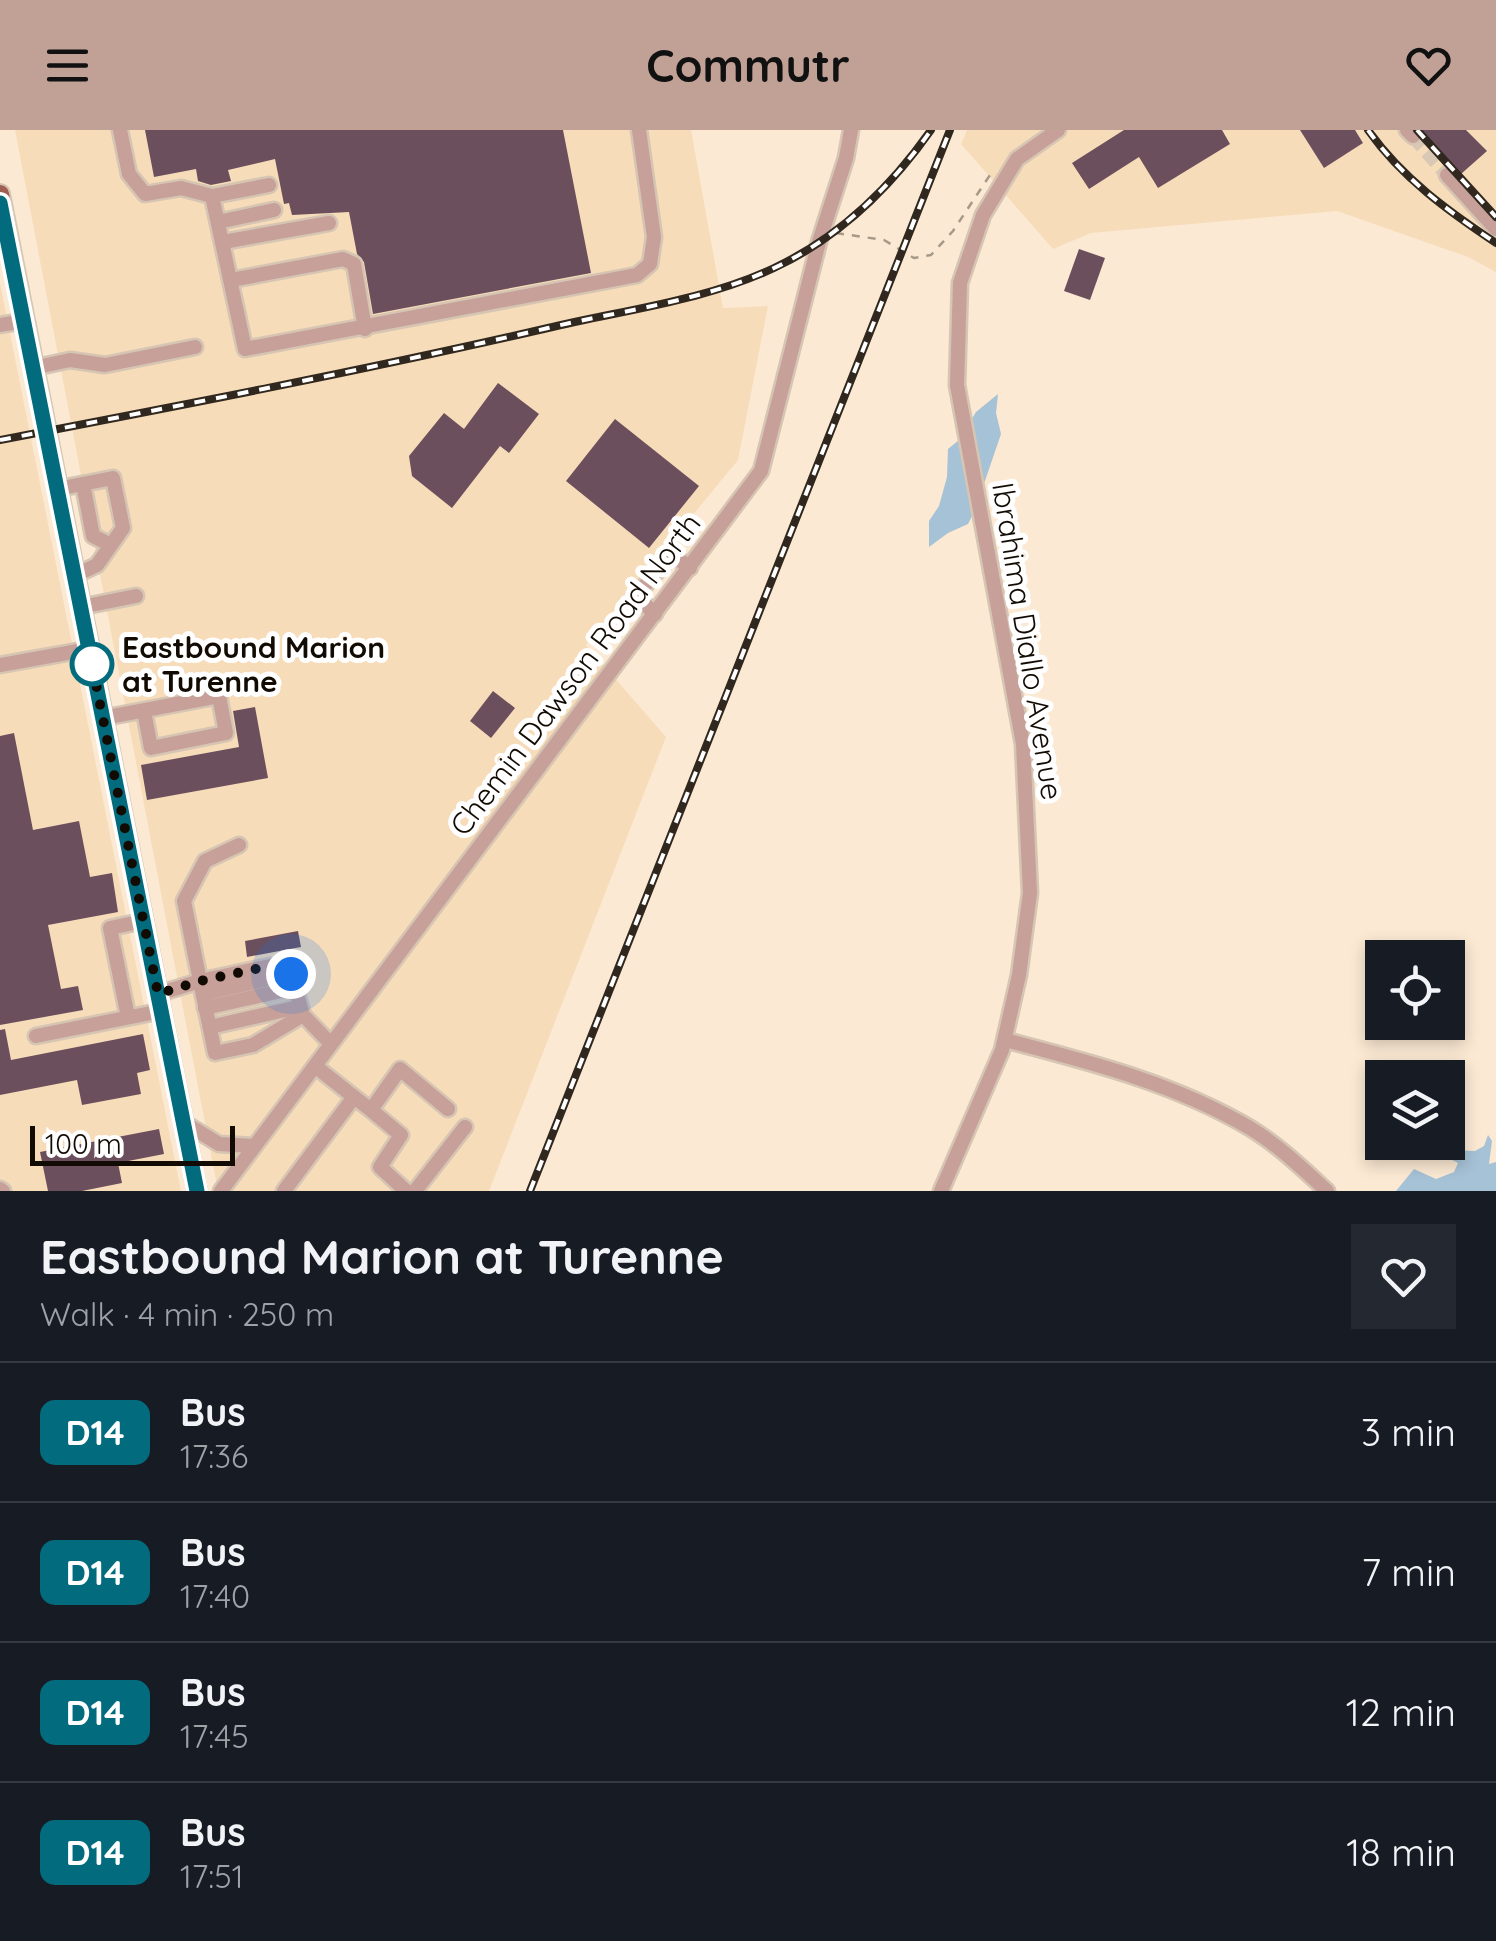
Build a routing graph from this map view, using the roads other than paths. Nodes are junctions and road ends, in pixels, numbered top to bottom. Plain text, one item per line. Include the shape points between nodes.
1 (120, 130) edge
2 (640, 130) edge
3 (851, 130) edge
4 (1058, 130) edge
5 (1447, 174) tunnel mouth
6 (269, 184) dead end
7 (212, 196) junction
8 (1, 200) edge
9 (274, 210) dead end
10 (218, 222) junction
11 (329, 223) dead end
12 (1496, 229) edge
13 (4, 238) edge
14 (223, 242) junction
15 (231, 280) junction
16 (24, 320) junction
17 (0, 326) edge
18 (365, 328) junction
19 (196, 346) dead end
20 (33, 368) junction
21 (83, 484) junction
22 (57, 489) junction
23 (109, 544) junction
24 (690, 568) junction
25 (74, 576) junction
26 (136, 596) dead end
27 (80, 607) junction
28 (655, 614) junction
29 (89, 649) junction
30 (0, 665) edge
31 (144, 711) junction
32 (103, 718) junction
33 (239, 846) dead end
34 (143, 921) junction
35 (293, 981) junction
36 (203, 994) junction
37 (159, 1002) junction
38 (301, 1011) junction
39 (128, 1018) junction
40 (210, 1027) junction
41 (36, 1036) dead end
42 (1004, 1040) junction
43 (331, 1044) junction
44 (315, 1066) junction
45 (354, 1097) junction
46 (448, 1109) dead end
47 (371, 1110) junction
48 (183, 1122) junction
49 (465, 1127) dead end
50 (254, 1146) junction
51 (197, 1191) edge
52 (221, 1191) edge
53 (284, 1191) edge
54 (406, 1191) edge
55 (414, 1191) edge
56 (941, 1191) edge
57 (1327, 1191) edge

1 - 7 street via 129,174 146,194 182,188
2 - 18 street via 654,237 650,264 637,275
3 - 24 street, Chemin Dawson Road North via 761,471
4 - 42 street, Ibrahima Diallo Avenue via 1017,159 984,215 960,284 957,386 1023,744 1029,816 1030,893
5 - 12 street
6 - 7 street
7 - 10 street
8 - 13 main road
9 - 10 street
10 - 14 street
11 - 14 street
13 - 16 main road
14 - 15 street
15 - 18 street via 343,258 354,264
15 - 18 street via 245,349
16 - 17 street
16 - 20 main road
19 - 20 street via 105,366 70,360
20 - 22 main road
21 - 22 street
21 - 23 street via 93,536
21 - 23 street via 114,478 122,528
22 - 25 main road
23 - 25 street via 97,565
24 - 28 street, Chemin Dawson Road North
24 - 28 street via 672,554 636,596
25 - 27 main road
26 - 27 street
27 - 29 main road
28 - 43 street, Chemin Dawson Road North
29 - 30 street
29 - 32 main road
31 - 31 street via 219,696 226,733 151,748
31 - 32 street
32 - 34 main road
33 - 36 street via 205,861 184,901
34 - 37 main road
34 - 39 street via 110,928
35 - 36 street
35 - 36 street via 270,966
35 - 38 street
36 - 37 street
36 - 40 street
37 - 39 street
37 - 48 main road
38 - 40 street
38 - 40 street via 253,1045 216,1053
38 - 43 street
39 - 41 street
42 - 56 street, Ibrahima Diallo Avenue
42 - 57 street via 1134,1075 1204,1103 1252,1130
43 - 44 street, Chemin Dawson Road North
44 - 45 street
44 - 50 street, Chemin Dawson Road North
45 - 47 street
45 - 53 street
46 - 47 street via 400,1069
47 - 54 street via 401,1135 380,1168
48 - 50 street via 219,1144
48 - 51 main road
49 - 55 street
50 - 52 street, Chemin Dawson Road North

